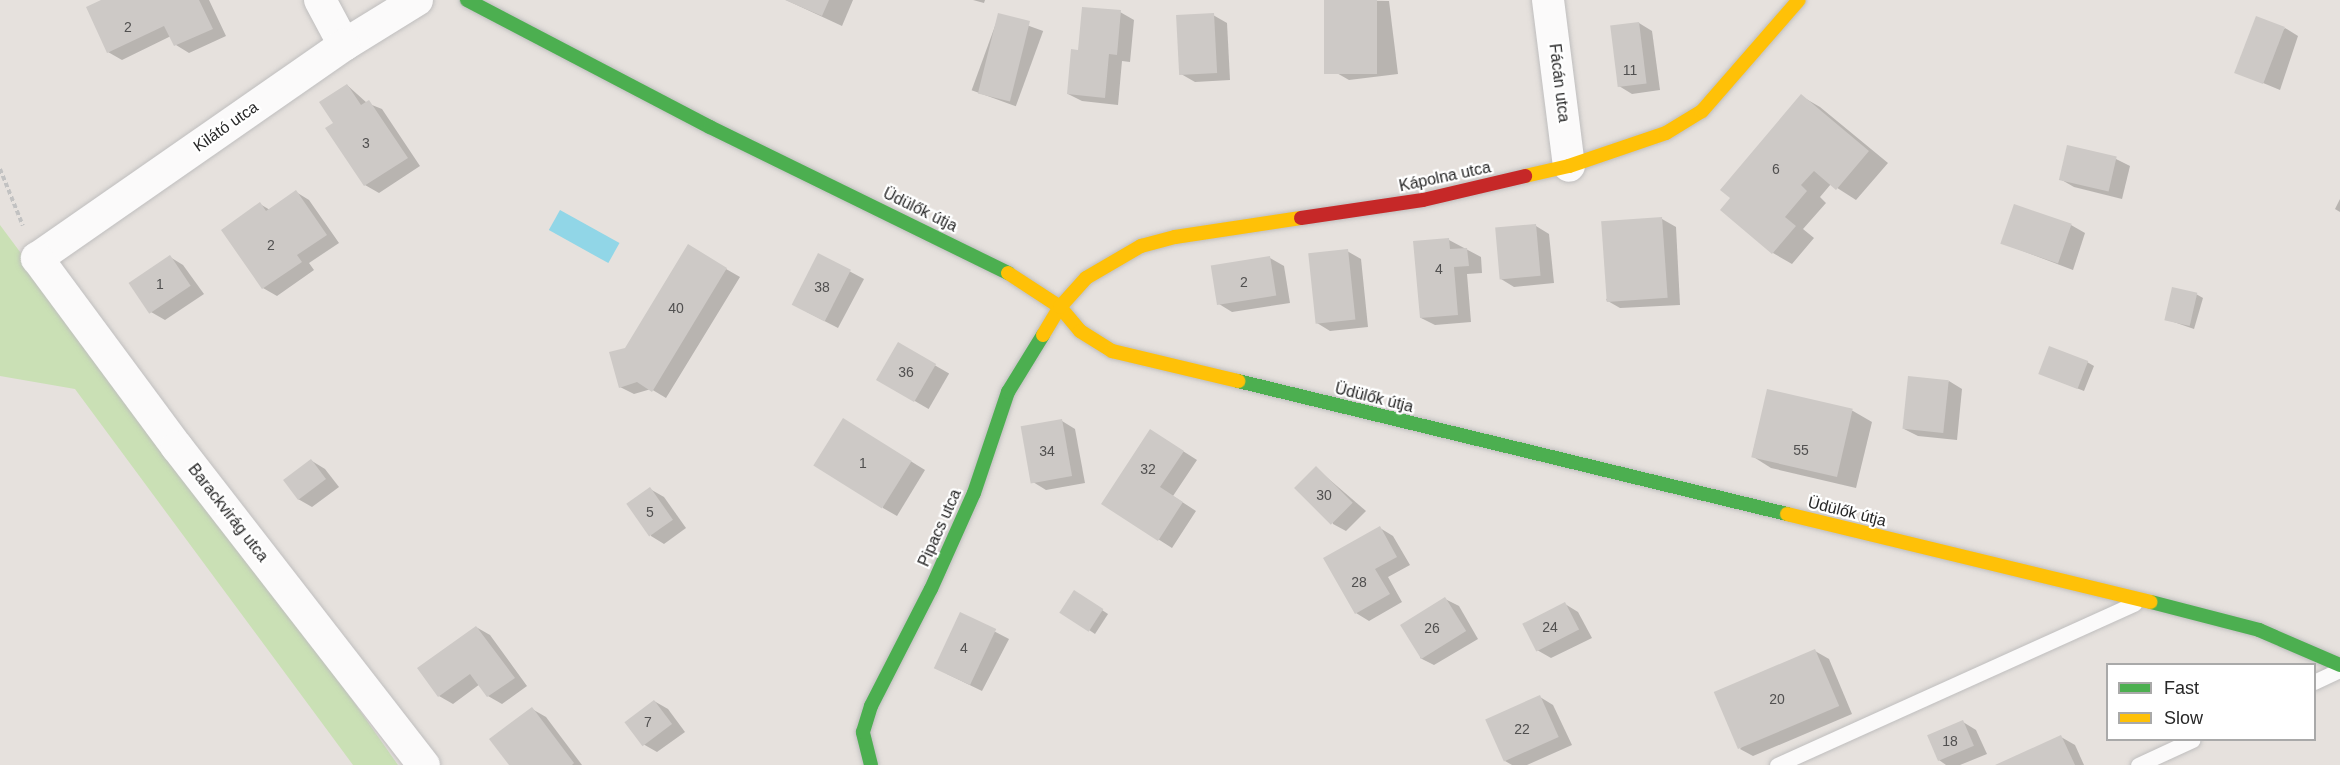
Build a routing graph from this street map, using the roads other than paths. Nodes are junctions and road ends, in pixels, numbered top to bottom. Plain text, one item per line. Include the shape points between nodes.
1 (320, 0) edge
2 (417, 0) edge
3 (467, 0) edge
4 (1548, 0) edge
5 (1799, 0) edge
6 (344, 45) junction
7 (1569, 166) junction
8 (37, 258) joint
9 (1060, 306) junction
10 (2142, 600) junction
11 (2340, 665) edge
12 (2340, 670) edge
13 (2316, 681) edge
14 (2190, 741) edge
15 (424, 765) edge
16 (871, 765) edge
17 (1777, 765) edge
18 (2138, 765) edge

1 - 6 street
2 - 6 street, Kilátó utca
3 - 9 street, Üdülők útja via 710,127 998,266
4 - 7 street, Fácán utca
5 - 7 street, Kápolna utca via 1702,111 1666,133
6 - 8 street, Kilátó utca
7 - 9 street, Kápolna utca via 1423,200 1175,237 1141,246 1086,278
8 - 15 street, Barackvirág utca via 177,447
9 - 10 street, Üdülők útja via 1080,331 1112,351
9 - 16 street, Pipacs utca via 1008,392 974,493 931,589 871,706 863,732
10 - 11 street, Üdülők útja via 2259,630
10 - 17 lane
12 - 13 lane
14 - 18 lane

